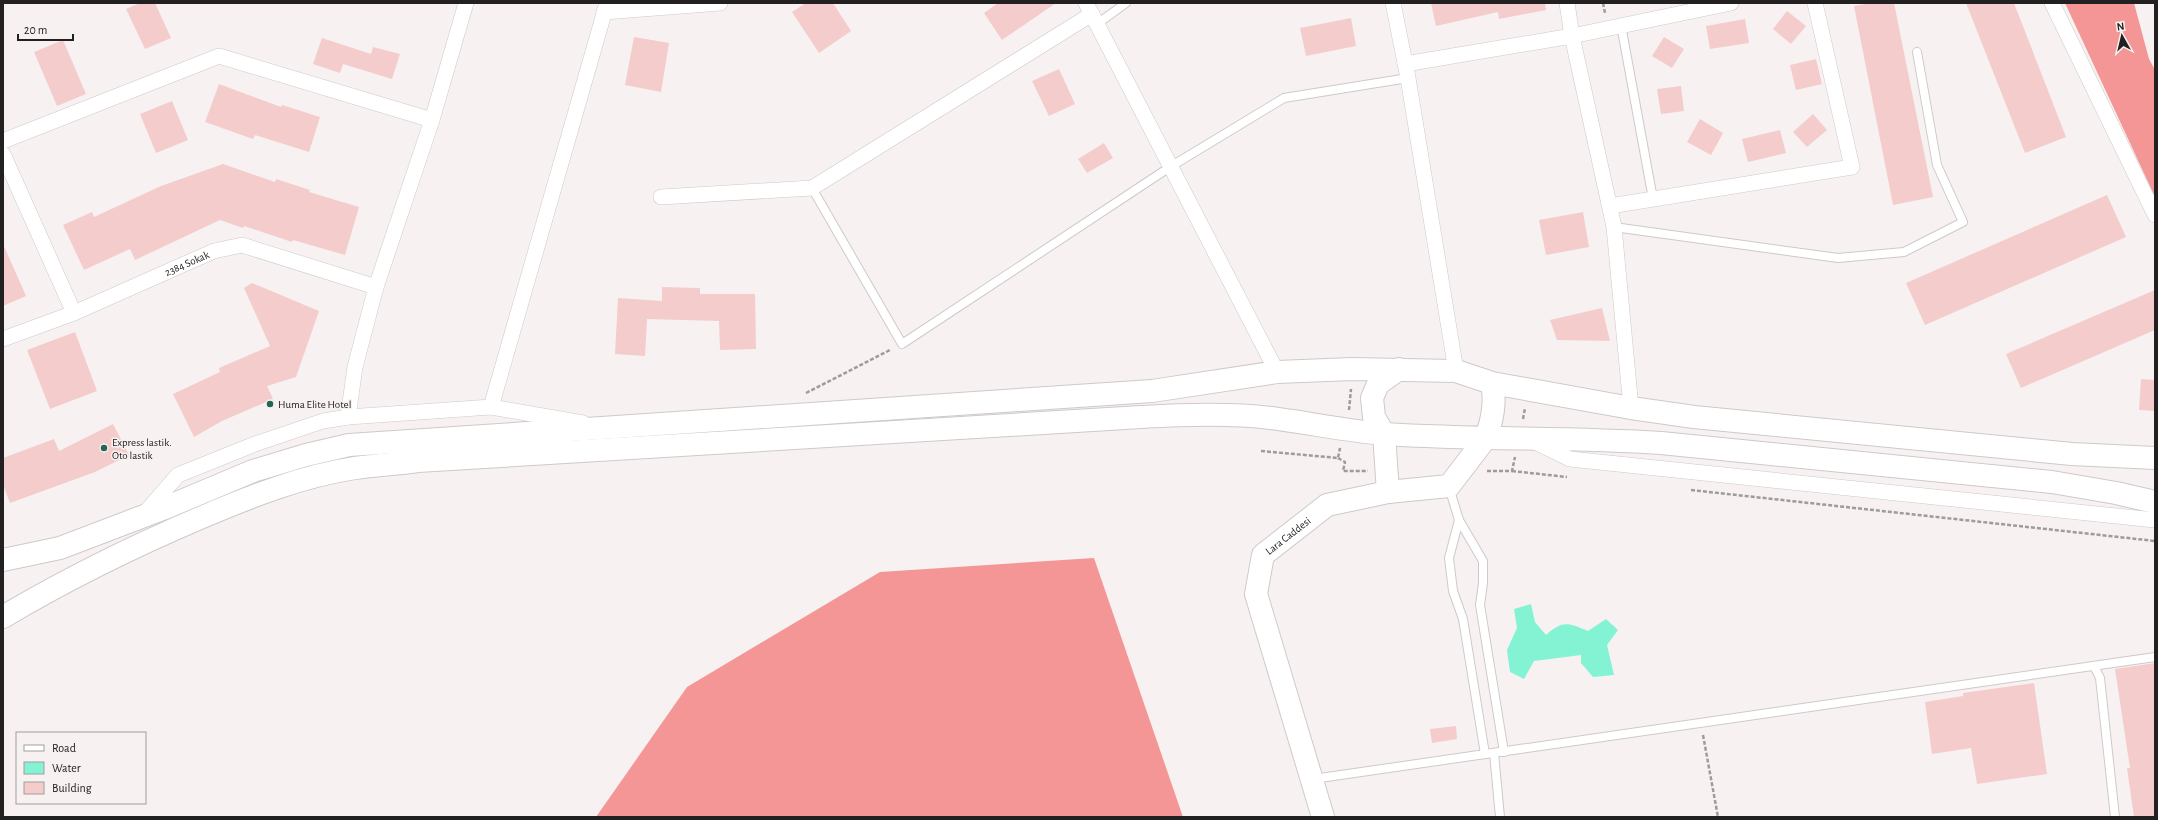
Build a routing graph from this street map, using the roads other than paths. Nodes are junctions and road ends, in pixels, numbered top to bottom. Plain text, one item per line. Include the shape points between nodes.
1 (466, 3) edge
2 (720, 3) edge
3 (1126, 3) edge
4 (1393, 3) edge
5 (1567, 3) edge
6 (1731, 3) edge
7 (1815, 3) edge
8 (2052, 3) edge
9 (605, 7) edge
10 (1092, 14) edge
11 (1621, 25) junction
12 (1572, 36) junction
13 (1917, 52) dead end
14 (1406, 71) junction
15 (432, 120) junction
16 (3, 141) edge
17 (3, 154) edge
18 (1170, 167) junction
19 (812, 188) junction
20 (661, 197) dead end
21 (1652, 199) junction
22 (1610, 206) junction
23 (2155, 215) edge
24 (1614, 226) junction
25 (376, 287) junction
26 (74, 313) junction
27 (3, 339) edge
28 (1399, 369) junction
29 (1456, 371) junction
30 (1278, 372) junction
31 (1492, 383) junction
32 (491, 407) junction
33 (1631, 408) junction
34 (348, 417) junction
35 (610, 428) junction
36 (1384, 434) junction
37 (1485, 439) junction
38 (1528, 439) junction
39 (2155, 458) edge
40 (1449, 486) junction
41 (1388, 492) junction
42 (2155, 502) edge
43 (141, 517) junction
44 (1459, 520) junction
45 (2155, 520) edge
46 (3, 560) edge
47 (3, 617) edge
48 (2155, 657) edge
49 (2094, 666) junction
50 (1504, 752) junction
51 (1494, 753) junction
52 (1485, 754) junction
53 (1312, 780) junction
54 (1323, 817) edge
55 (1500, 817) edge
56 (2115, 817) edge

1 - 15 street
2 - 9 street
3 - 10 lane
4 - 14 street
5 - 12 street
6 - 11 street
7 - 21 street via 1852,167
8 - 23 street
9 - 32 street
10 - 18 street
10 - 19 street
11 - 12 street
11 - 21 lane
12 - 14 street
12 - 22 street
13 - 24 lane via 1937,164 1963,222 1904,252 1838,258
14 - 18 lane via 1284,98
14 - 29 street
15 - 16 street via 219,56
15 - 25 street
17 - 26 street
18 - 19 lane via 902,344
18 - 30 street
19 - 20 street
21 - 22 street
22 - 24 street
24 - 33 street
25 - 26 street, 2384 Sokak via 242,245 214,251
25 - 34 street via 355,367
26 - 27 street, 2384 Sokak
28 - 29 main road
28 - 30 main road
28 - 36 main road via 1378,384 1372,398 1374,417
29 - 31 main road
30 - 35 main road via 1152,391
31 - 33 main road
31 - 37 main road via 1493,412
32 - 34 street
32 - 35 street
33 - 39 main road via 2072,454
34 - 43 street via 323,421 178,475
35 - 43 main road via 349,445 253,471
36 - 37 main road
36 - 41 main road
36 - 47 main road via 1270,418 1209,414 426,461 354,468 310,478 244,499 144,541 57,585
37 - 38 main road
37 - 40 main road
38 - 42 main road via 1603,439 1661,443 2005,477 2116,492
38 - 45 street via 1570,460
40 - 41 main road, Lara Caddesi
40 - 44 lane
41 - 53 main road, Lara Caddesi via 1327,505 1263,555 1256,594
43 - 46 main road via 60,548
44 - 50 lane via 1482,561 1480,605
44 - 52 lane via 1449,558 1452,591 1463,619
48 - 49 lane
49 - 50 lane
49 - 56 lane via 2100,678
50 - 51 lane
51 - 52 lane
51 - 55 lane
52 - 53 lane
53 - 54 main road, Lara Caddesi

